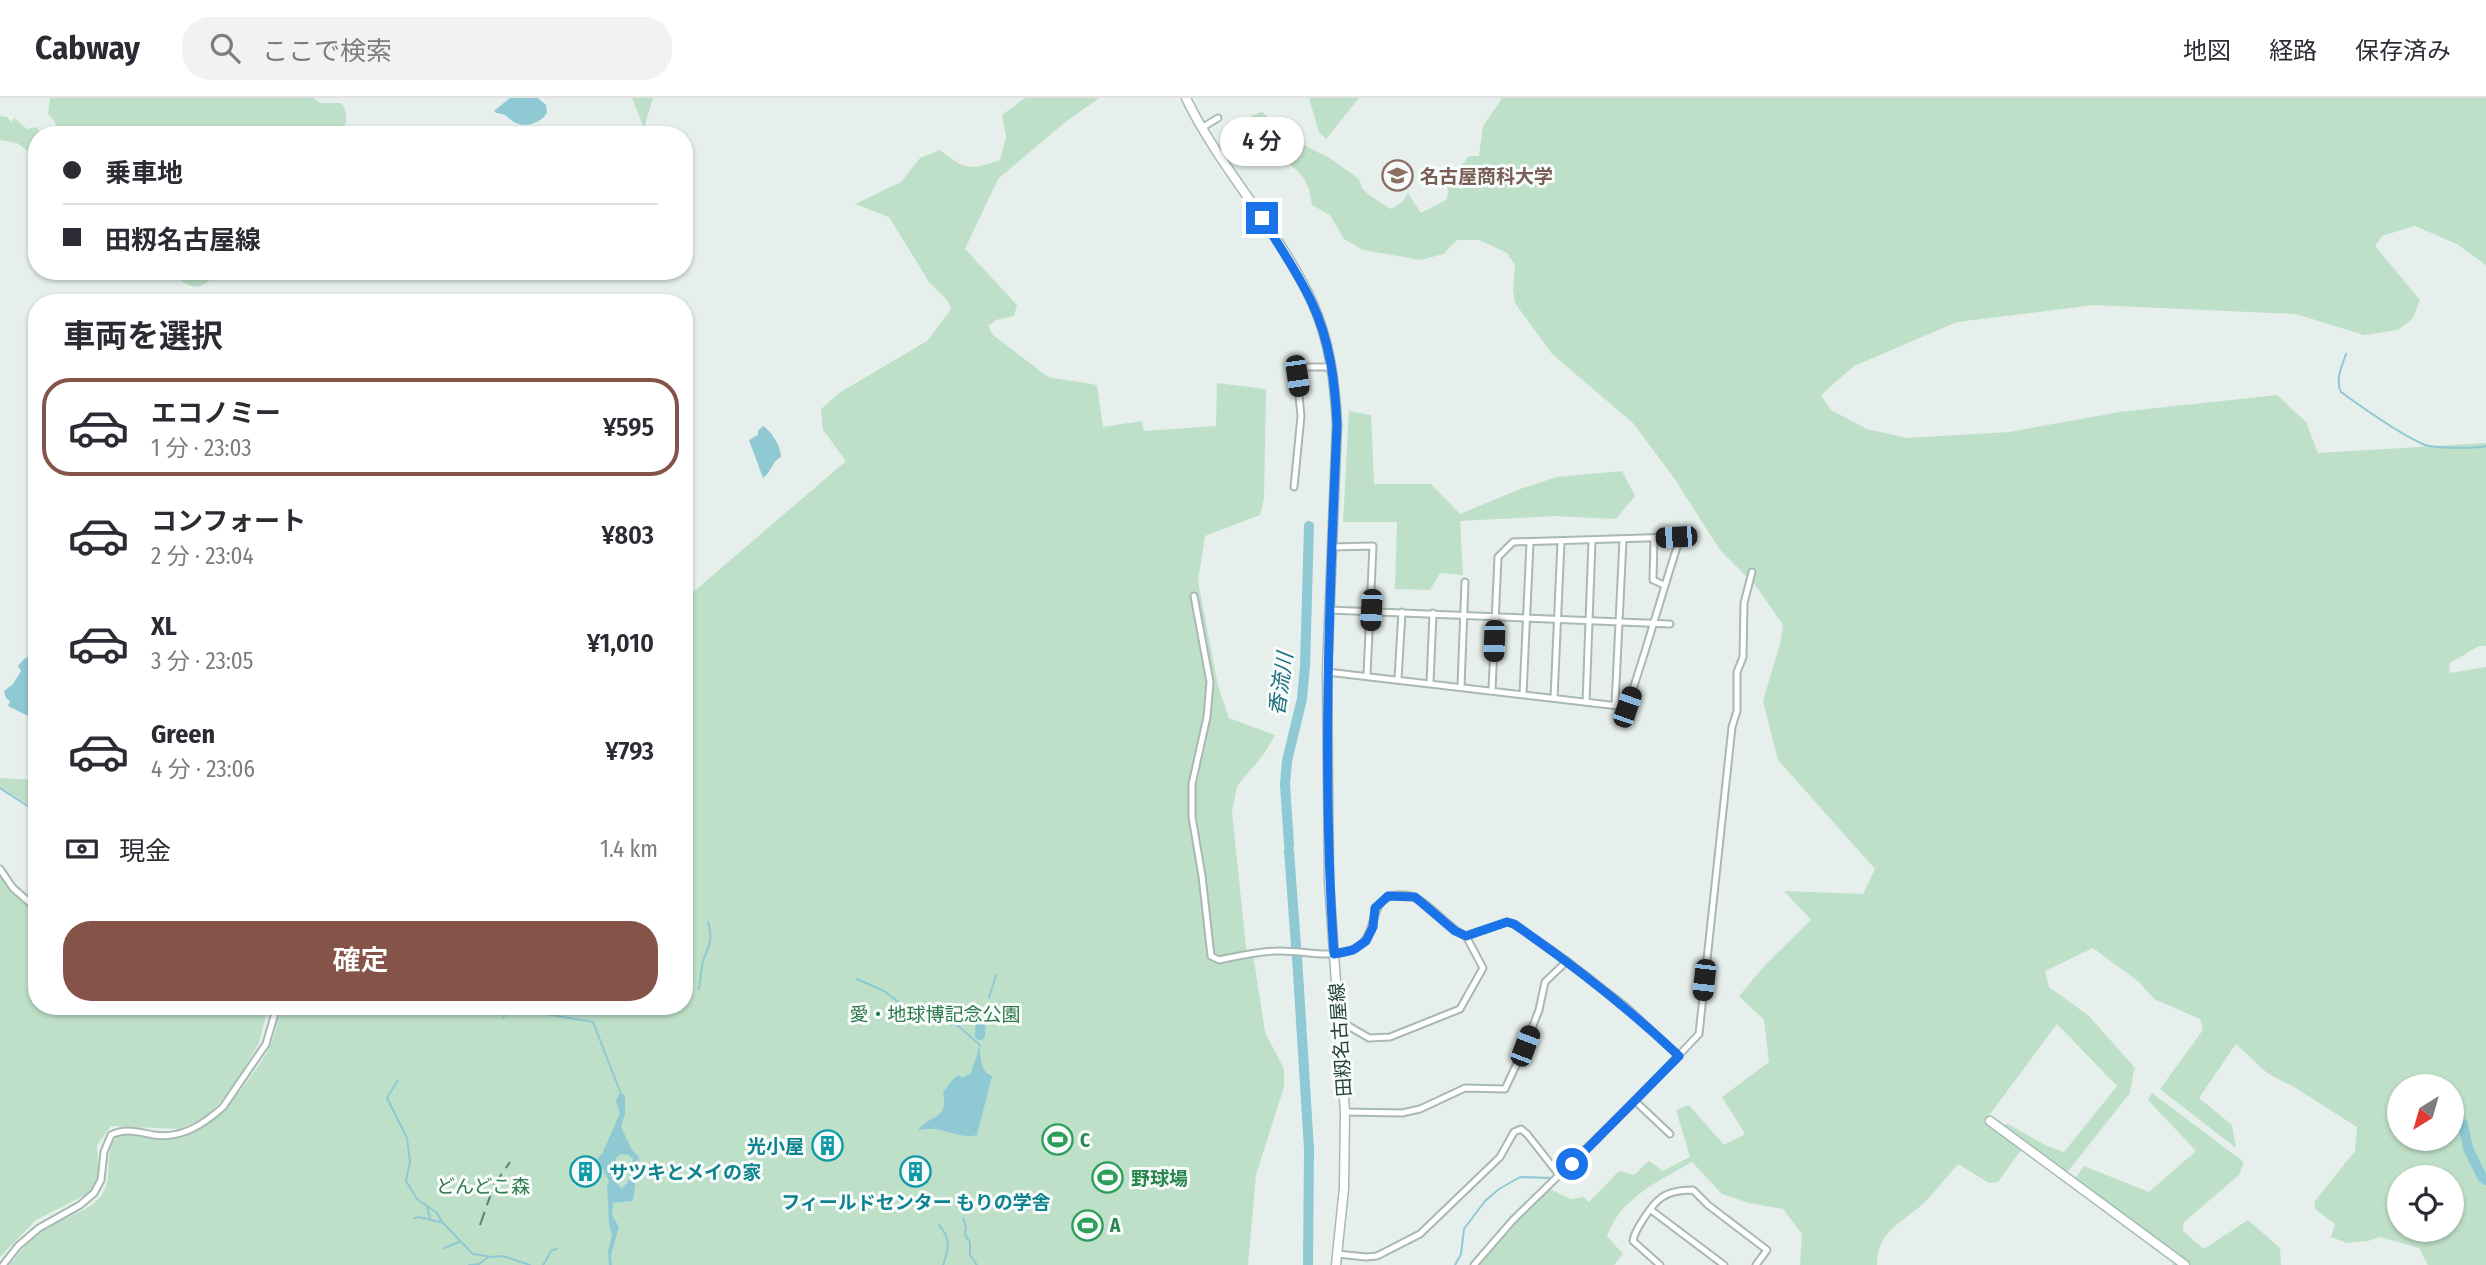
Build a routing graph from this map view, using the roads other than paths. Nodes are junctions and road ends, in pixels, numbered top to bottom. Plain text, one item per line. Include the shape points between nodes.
1 (1186, 98) edge
2 (1218, 118) dead end
3 (1203, 127) junction
4 (1331, 367) junction
5 (1294, 487) dead end
6 (1654, 538) junction
7 (1623, 540) junction
8 (1592, 541) junction
9 (1560, 542) junction
10 (1530, 543) junction
11 (1332, 547) junction
12 (1752, 572) dead end
13 (1465, 582) dead end
14 (1664, 585) junction
15 (1194, 596) dead end
16 (1329, 610) junction
17 (1371, 610) junction
18 (1402, 612) junction
19 (1433, 613) junction
20 (1464, 614) junction
21 (1495, 616) junction
22 (1527, 617) junction
23 (1557, 618) junction
24 (1589, 620) junction
25 (1619, 620) junction
26 (1653, 622) junction
27 (1670, 624) dead end
28 (1327, 672) junction
29 (1367, 675) junction
30 (1398, 679) junction
31 (1430, 683) junction
32 (1461, 686) junction
33 (1492, 690) junction
34 (1523, 694) junction
35 (1554, 698) junction
36 (1586, 702) junction
37 (1615, 705) junction
38 (0, 869) edge
39 (28, 901) edge
40 (1466, 936) junction
41 (1334, 954) junction
42 (1567, 961) junction
43 (274, 1015) edge
44 (1338, 1023) junction
45 (1679, 1056) junction
46 (1635, 1101) junction
47 (1345, 1112) junction
48 (1990, 1121) dead end
49 (1670, 1134) dead end
50 (1560, 1176) junction
51 (1651, 1210) junction
52 (1337, 1254) junction
53 (3, 1265) edge
54 (1336, 1265) edge
55 (1474, 1265) edge
56 (1660, 1265) edge
57 (1724, 1265) edge
58 (1756, 1265) edge
59 (2185, 1265) edge

1 - 3 main road, 田籾名古屋線
2 - 3 street
3 - 4 main road, 田籾名古屋線 via 1301,283 1321,326
4 - 5 street via 1307,366 1297,376 1301,416
4 - 11 main road, 田籾名古屋線 via 1337,425
6 - 7 street
6 - 14 street via 1653,580
6 - 14 street via 1676,537 1679,541
7 - 8 street
7 - 25 street
8 - 9 street
8 - 24 street
9 - 10 street
9 - 23 street
10 - 21 street via 1513,542 1498,557
10 - 22 street
11 - 16 main road, 田籾名古屋線
11 - 17 street via 1373,546
12 - 45 street via 1744,604 1737,711 1699,1034
13 - 20 street
14 - 26 street
15 - 41 street via 1210,691 1192,784 1192,817 1211,956 1219,960 1279,951
16 - 17 street
16 - 28 main road, 田籾名古屋線
17 - 18 street
17 - 29 street
18 - 19 street
18 - 30 street
19 - 20 street
19 - 31 street
20 - 21 street
20 - 32 street
21 - 22 street
21 - 33 street
22 - 23 street
22 - 34 street
23 - 24 street
23 - 35 street
24 - 25 street
24 - 36 street
25 - 26 street
25 - 37 street
26 - 27 street
26 - 37 street via 1627,707
28 - 29 street
28 - 41 main road, 田籾名古屋線
29 - 30 street
30 - 31 street
31 - 32 street
32 - 33 street
33 - 34 street
34 - 35 street
35 - 36 street
36 - 37 street
38 - 39 street
40 - 41 street via 1415,897 1388,896 1375,908 1366,941
40 - 42 street via 1507,922
40 - 44 street via 1483,968 1460,1010 1390,1037 1369,1038
41 - 44 main road, 田籾名古屋線
42 - 45 street
42 - 47 street via 1545,982 1508,1086 1465,1088 1402,1113
43 - 53 street via 266,1044 223,1107 183,1135 123,1129 111,1135 94,1193 39,1228
44 - 47 main road, 田籾名古屋線
45 - 46 street
46 - 49 street
46 - 50 street
47 - 52 main road, 田籾名古屋線
48 - 59 main road
50 - 52 street via 1521,1129 1514,1132 1500,1157 1420,1234 1377,1256
50 - 55 street
51 - 56 street via 1633,1241
51 - 57 street
51 - 58 street via 1660,1199 1679,1190 1693,1190 1767,1250
52 - 54 main road, 田籾名古屋線

